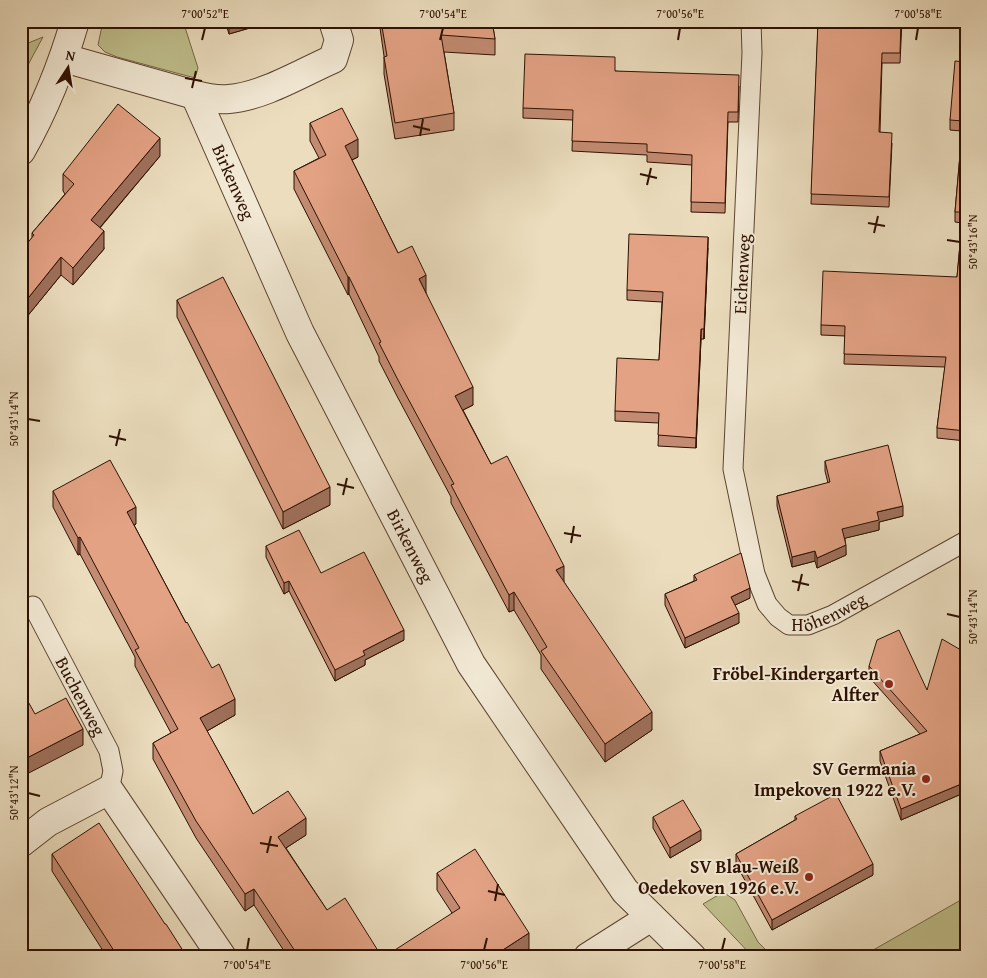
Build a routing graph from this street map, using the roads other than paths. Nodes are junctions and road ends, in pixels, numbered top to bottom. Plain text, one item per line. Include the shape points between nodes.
1 (75, 21) edge
2 (333, 21) edge
3 (751, 21) edge
4 (64, 58) junction
5 (195, 95) junction
6 (21, 151) edge
7 (746, 526) joint
8 (966, 541) edge
9 (33, 606) dead end
10 (109, 790) junction
11 (21, 843) edge
12 (651, 917) junction
13 (222, 957) edge
14 (588, 957) edge
15 (692, 957) edge

1 - 4 street
2 - 5 street via 339,40 333,59 257,94 228,100
3 - 7 lane, Eichenweg via 733,469
4 - 5 street
4 - 6 street
5 - 12 street, Birkenweg via 300,333 471,664 625,891
7 - 8 lane, Höhenweg via 760,590 778,617 790,625 808,625 833,615
9 - 10 lane, Buchenweg via 109,751 113,771
10 - 11 street via 48,822
10 - 13 street
12 - 14 street
12 - 15 street, Birkenweg

